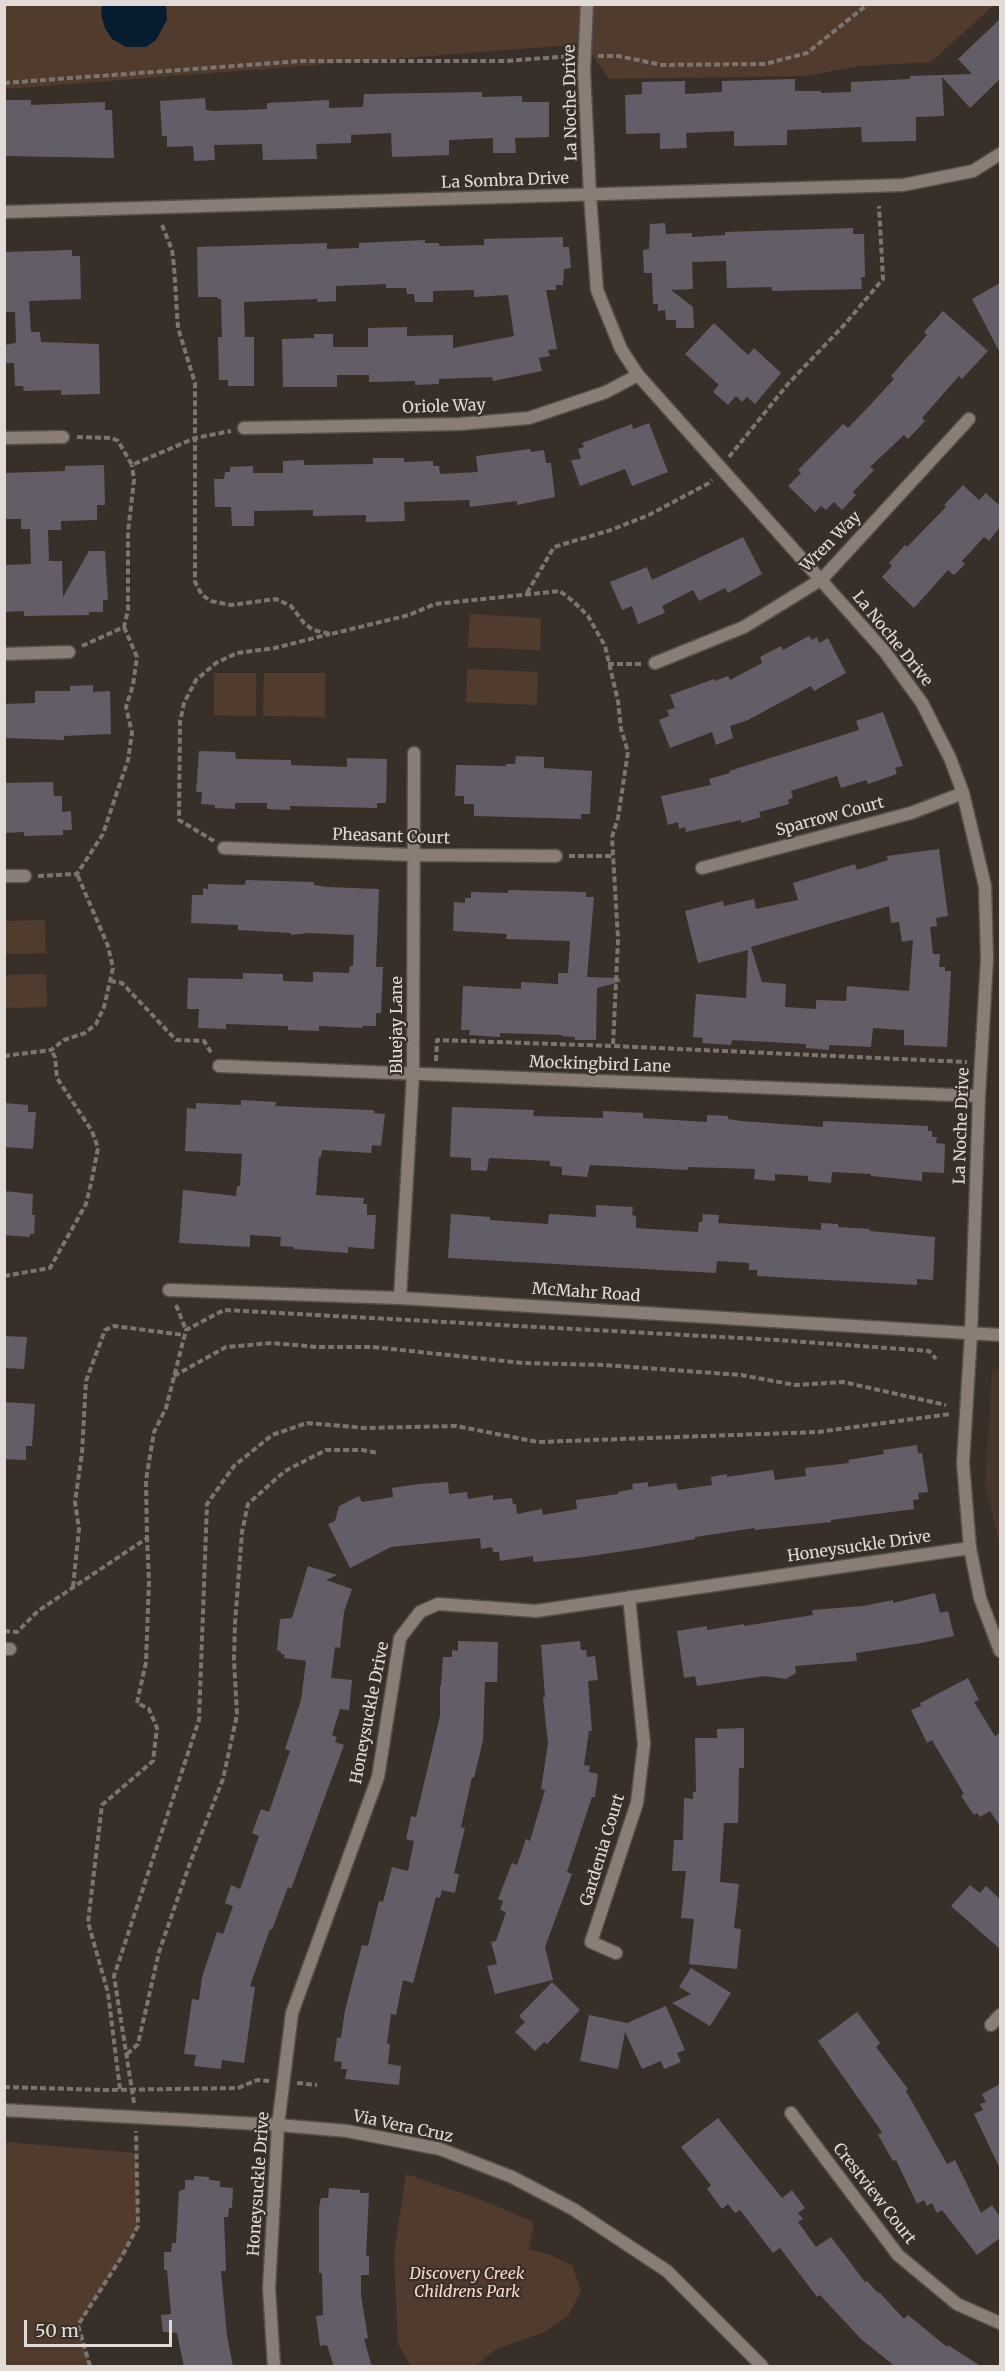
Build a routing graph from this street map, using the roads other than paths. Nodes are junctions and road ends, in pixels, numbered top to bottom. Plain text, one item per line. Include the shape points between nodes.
1 (587, 4) edge
2 (1000, 154) edge
3 (590, 195) junction
4 (4, 212) edge
5 (638, 375) junction
6 (969, 419) dead end
7 (244, 428) road end
8 (63, 437) road end
9 (4, 438) edge
10 (822, 579) junction
11 (69, 652) road end
12 (4, 654) edge
13 (655, 663) road end
14 (414, 753) dead end
15 (963, 793) junction
16 (224, 848) road end
17 (413, 855) junction
18 (556, 856) road end
19 (702, 868) dead end
20 (4, 876) edge
21 (26, 876) road end
22 (219, 1066) road end
23 (413, 1074) junction
24 (979, 1096) junction
25 (169, 1290) road end
26 (400, 1298) junction
27 (971, 1334) junction
28 (1000, 1335) edge
29 (970, 1548) junction
30 (629, 1597) junction
31 (1000, 1651) edge
32 (616, 1953) dead end
33 (1000, 2015) edge
34 (991, 2025) dead end
35 (4, 2110) edge
36 (791, 2114) dead end
37 (278, 2125) junction
38 (1000, 2323) edge
39 (274, 2367) edge
40 (762, 2367) edge

1 - 3 street, La Noche Drive
2 - 3 street, La Sombra Drive via 973,171 903,185
3 - 4 street, La Sombra Drive
3 - 5 street, La Noche Drive via 597,290 621,349
5 - 7 street, Oriole Way via 606,392 529,418 460,424
5 - 10 street, La Noche Drive
6 - 10 street, Wren Way
8 - 9 street
10 - 13 street, Wren Way via 744,627
10 - 15 street, La Noche Drive via 885,652 922,703
11 - 12 street
14 - 17 street, Bluejay Lane
15 - 19 street, Sparrow Court via 911,813
15 - 24 street, La Noche Drive via 985,886 987,959
16 - 17 street, Pheasant Court
17 - 18 street, Pheasant Court
17 - 23 street, Bluejay Lane
20 - 21 street
22 - 23 street, Mockingbird Lane
23 - 24 street, Mockingbird Lane
23 - 26 street, Bluejay Lane
24 - 27 street, La Noche Drive
25 - 26 street, McMahr Road
26 - 27 street, McMahr Road
27 - 28 street, McMahr Road
27 - 29 street, La Noche Drive via 963,1462
29 - 30 street, Honeysuckle Drive
29 - 31 street, La Noche Drive via 980,1598
30 - 32 street, Gardenia Court via 644,1744 637,1803 591,1942
30 - 37 street, Honeysuckle Drive via 536,1611 438,1604 420,1612 400,1638 378,1777 292,2013
33 - 34 street
35 - 37 street, Via Vera Cruz
36 - 38 street, Crestview Court via 898,2255 957,2304
37 - 39 street, Honeysuckle Drive via 269,2288
37 - 40 street, Via Vera Cruz via 347,2132 440,2149 512,2177 573,2209 667,2271

